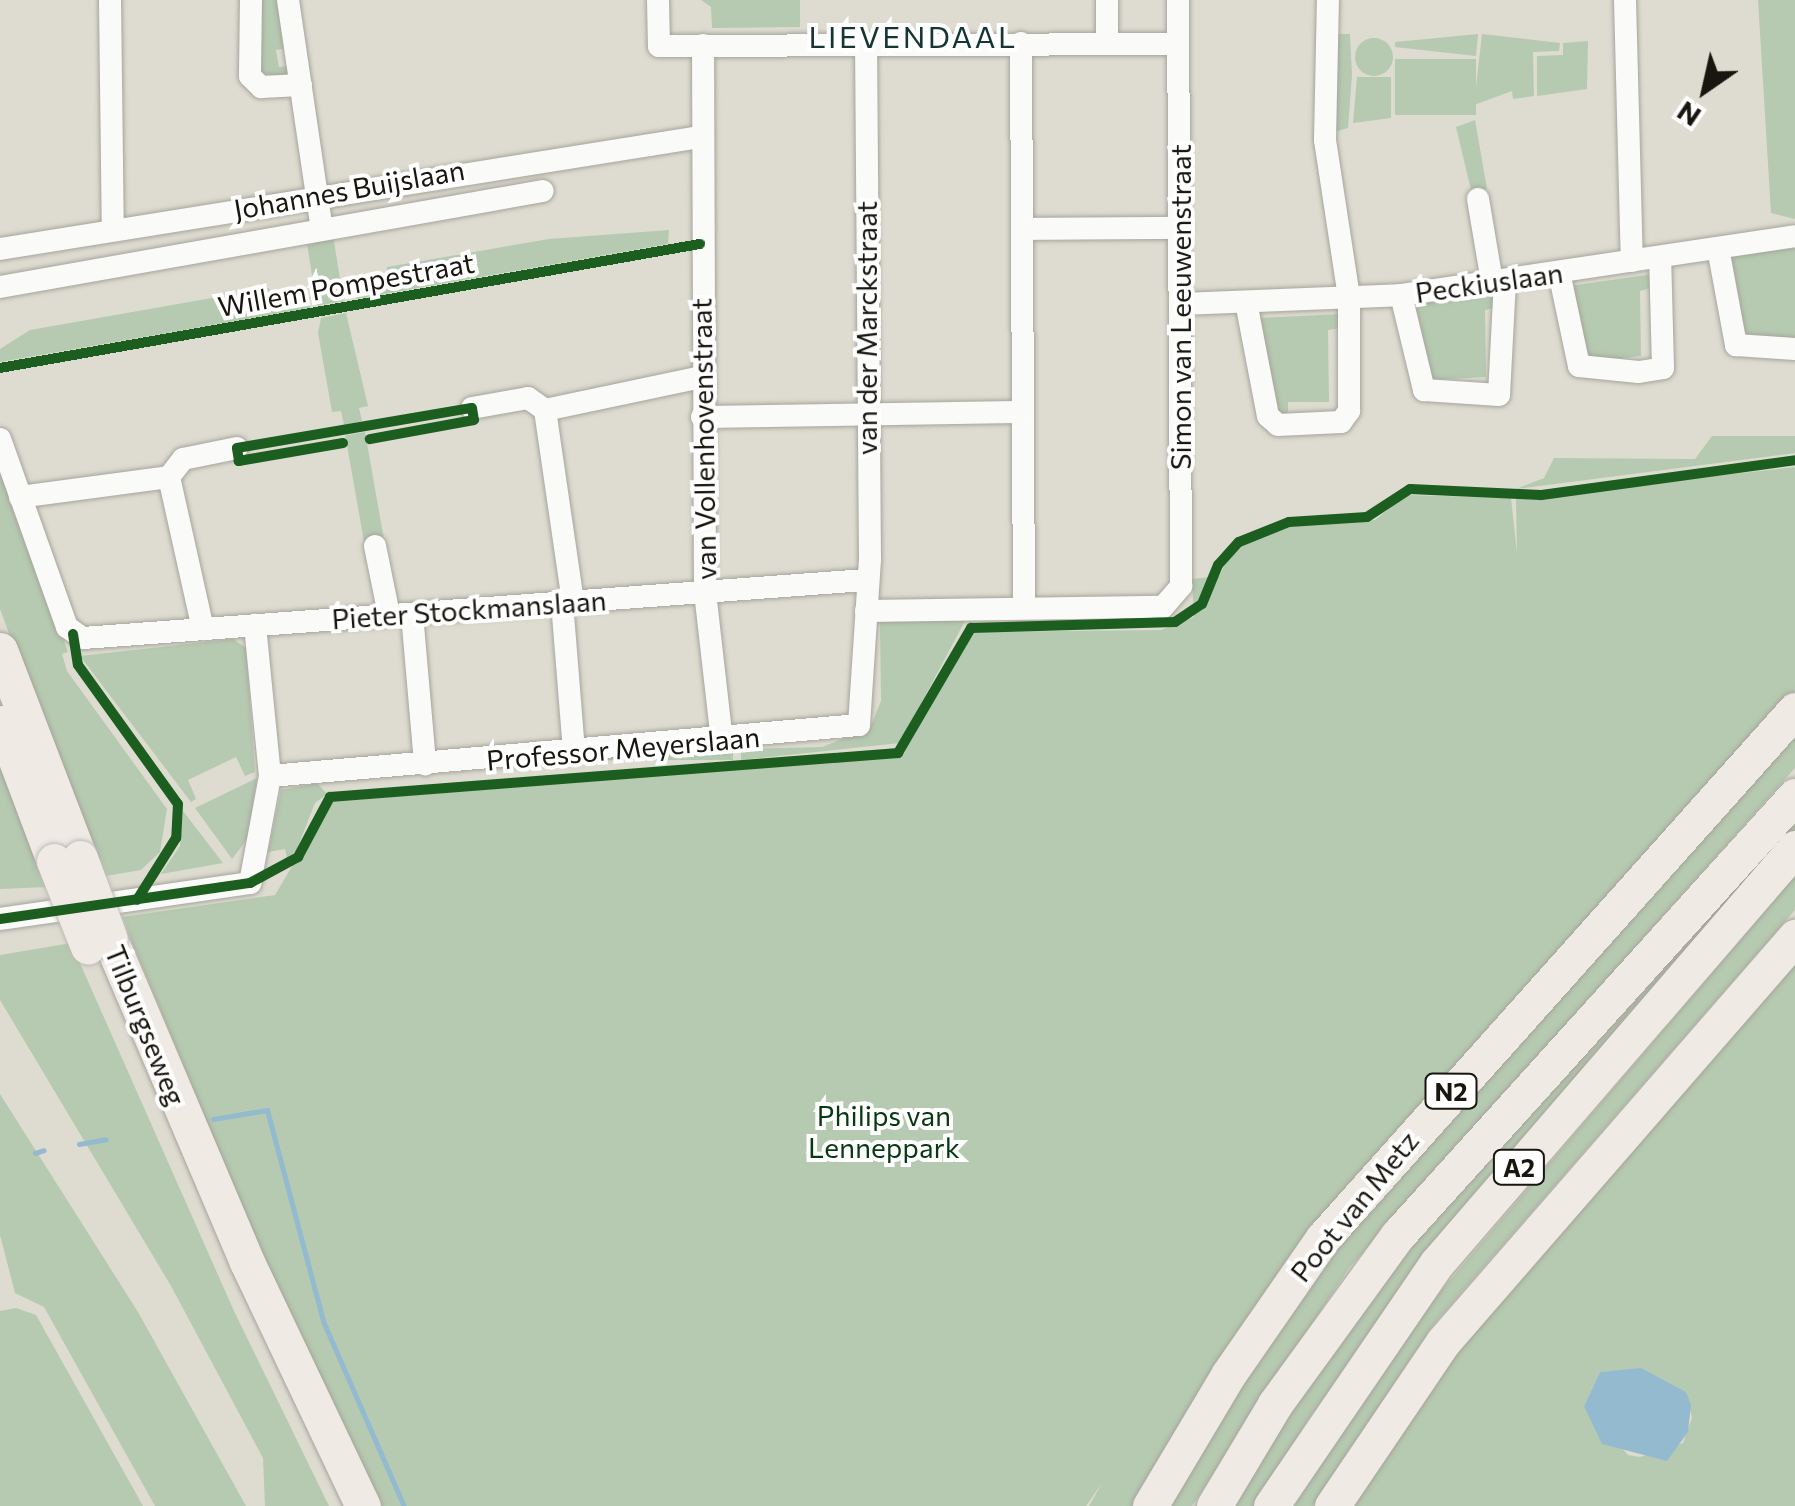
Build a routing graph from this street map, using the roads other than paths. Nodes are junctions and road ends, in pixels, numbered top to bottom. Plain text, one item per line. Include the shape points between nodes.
1 (110, 0) edge
2 (250, 0) edge
3 (288, 0) edge
4 (658, 0) edge
5 (1107, 0) edge
6 (1178, 0) edge
7 (1328, 0) edge
8 (1625, 0) edge
9 (1022, 43) junction
10 (1107, 43) junction
11 (866, 44) junction
12 (1177, 44) junction
13 (703, 45) junction
14 (301, 85) junction
15 (699, 137) junction
16 (543, 191) dead end
17 (322, 194) junction
18 (1478, 199) dead end
19 (1181, 228) junction
20 (113, 230) junction
21 (322, 230) junction
22 (1022, 230) junction
23 (1795, 236) edge
24 (1718, 248) junction
25 (0, 249) edge
26 (1660, 256) junction
27 (1632, 261) junction
28 (1558, 272) junction
29 (1498, 280) junction
30 (0, 286) edge
31 (1401, 295) junction
32 (1349, 297) junction
33 (1246, 302) junction
34 (1180, 304) junction
35 (1795, 349) edge
36 (702, 377) junction
37 (472, 408) dead end
38 (545, 410) junction
39 (1022, 412) junction
40 (864, 416) junction
41 (702, 417) junction
42 (0, 439) edge
43 (236, 448) dead end
44 (169, 477) junction
45 (20, 497) junction
46 (375, 546) dead end
47 (866, 580) junction
48 (705, 592) junction
49 (568, 602) junction
50 (1024, 608) junction
51 (866, 611) junction
52 (400, 614) junction
53 (255, 625) junction
54 (202, 629) junction
55 (0, 650) edge
56 (1795, 710) edge
57 (0, 717) edge
58 (722, 740) junction
59 (574, 752) junction
60 (424, 764) junction
61 (270, 776) junction
62 (1795, 796) edge
63 (1795, 848) edge
64 (67, 860) junction
65 (0, 918) edge
66 (1795, 936) edge
67 (295, 1398) junction
68 (336, 1506) edge
69 (363, 1506) edge
70 (1150, 1506) edge
71 (1214, 1506) edge
72 (1271, 1506) edge
73 (1332, 1506) edge

1 - 20 street
2 - 14 street via 250,76 261,87
3 - 14 street
4 - 13 street via 659,46
5 - 10 street
6 - 12 street, Simon van Leeuwenstraat
7 - 32 street via 1321,86
8 - 27 street
9 - 10 street
9 - 11 street
9 - 22 street
10 - 12 street
11 - 13 street
11 - 40 street, van der Marckstraat
12 - 19 street, Simon van Leeuwenstraat
13 - 15 street, van Vollenhovenstraat
14 - 17 street
15 - 17 street, Johannes Buijslaan
15 - 36 street, van Vollenhovenstraat
16 - 21 street, Johannes Buijslaan
17 - 20 street, Johannes Buijslaan
17 - 21 street
18 - 29 street
19 - 22 street
19 - 34 street, Simon van Leeuwenstraat
20 - 25 street, Johannes Buijslaan
21 - 30 street, Johannes Buijslaan
22 - 39 street
23 - 24 street, Peckiuslaan
24 - 26 street, Peckiuslaan
24 - 35 street via 1736,345
26 - 27 street, Peckiuslaan
26 - 28 street via 1662,368 1638,372 1578,366
27 - 28 street, Peckiuslaan
28 - 29 street, Peckiuslaan
29 - 31 street, Peckiuslaan
29 - 31 street via 1498,395 1424,390
31 - 32 street, Peckiuslaan
32 - 33 street, Peckiuslaan
32 - 33 street via 1348,411 1341,422 1325,423 1278,424 1268,416
33 - 34 street, Peckiuslaan
34 - 50 street, Simon van Leeuwenstraat via 1181,586 1163,607
36 - 38 street
36 - 41 street, van Vollenhovenstraat
37 - 38 street via 528,398
38 - 49 street
39 - 40 street
39 - 50 street
40 - 41 street
40 - 47 street, van der Marckstraat
41 - 48 street, van Vollenhovenstraat
42 - 45 street
43 - 44 street via 183,458
44 - 45 street
44 - 54 street
45 - 54 street, Pieter Stockmanslaan via 73,634
46 - 52 street
47 - 48 street, Pieter Stockmanslaan
47 - 51 street, van der Marckstraat
48 - 49 street, Pieter Stockmanslaan
48 - 58 street, van Vollenhovenstraat
49 - 52 street, Pieter Stockmanslaan
49 - 59 street
50 - 51 street
51 - 58 street, Professor Meyerslaan via 859,725
52 - 53 street, Pieter Stockmanslaan
52 - 60 street
53 - 54 street, Pieter Stockmanslaan
53 - 61 street
55 - 64 highway, Tilburgseweg
56 - 70 highway, Poot van Metz / N2 via 1335,1224 1243,1351
57 - 64 highway, Tilburgseweg
58 - 59 street, Professor Meyerslaan
59 - 60 street, Professor Meyerslaan
60 - 61 street, Professor Meyerslaan
61 - 65 street via 250,883
62 - 71 highway, Poot van Metz / A2 via 1398,1235 1275,1404
63 - 72 highway, A2 via 1438,1263 1317,1428
64 - 67 highway, Tilburgseweg, bridge
66 - 73 highway via 1442,1342
67 - 68 highway
67 - 69 highway

